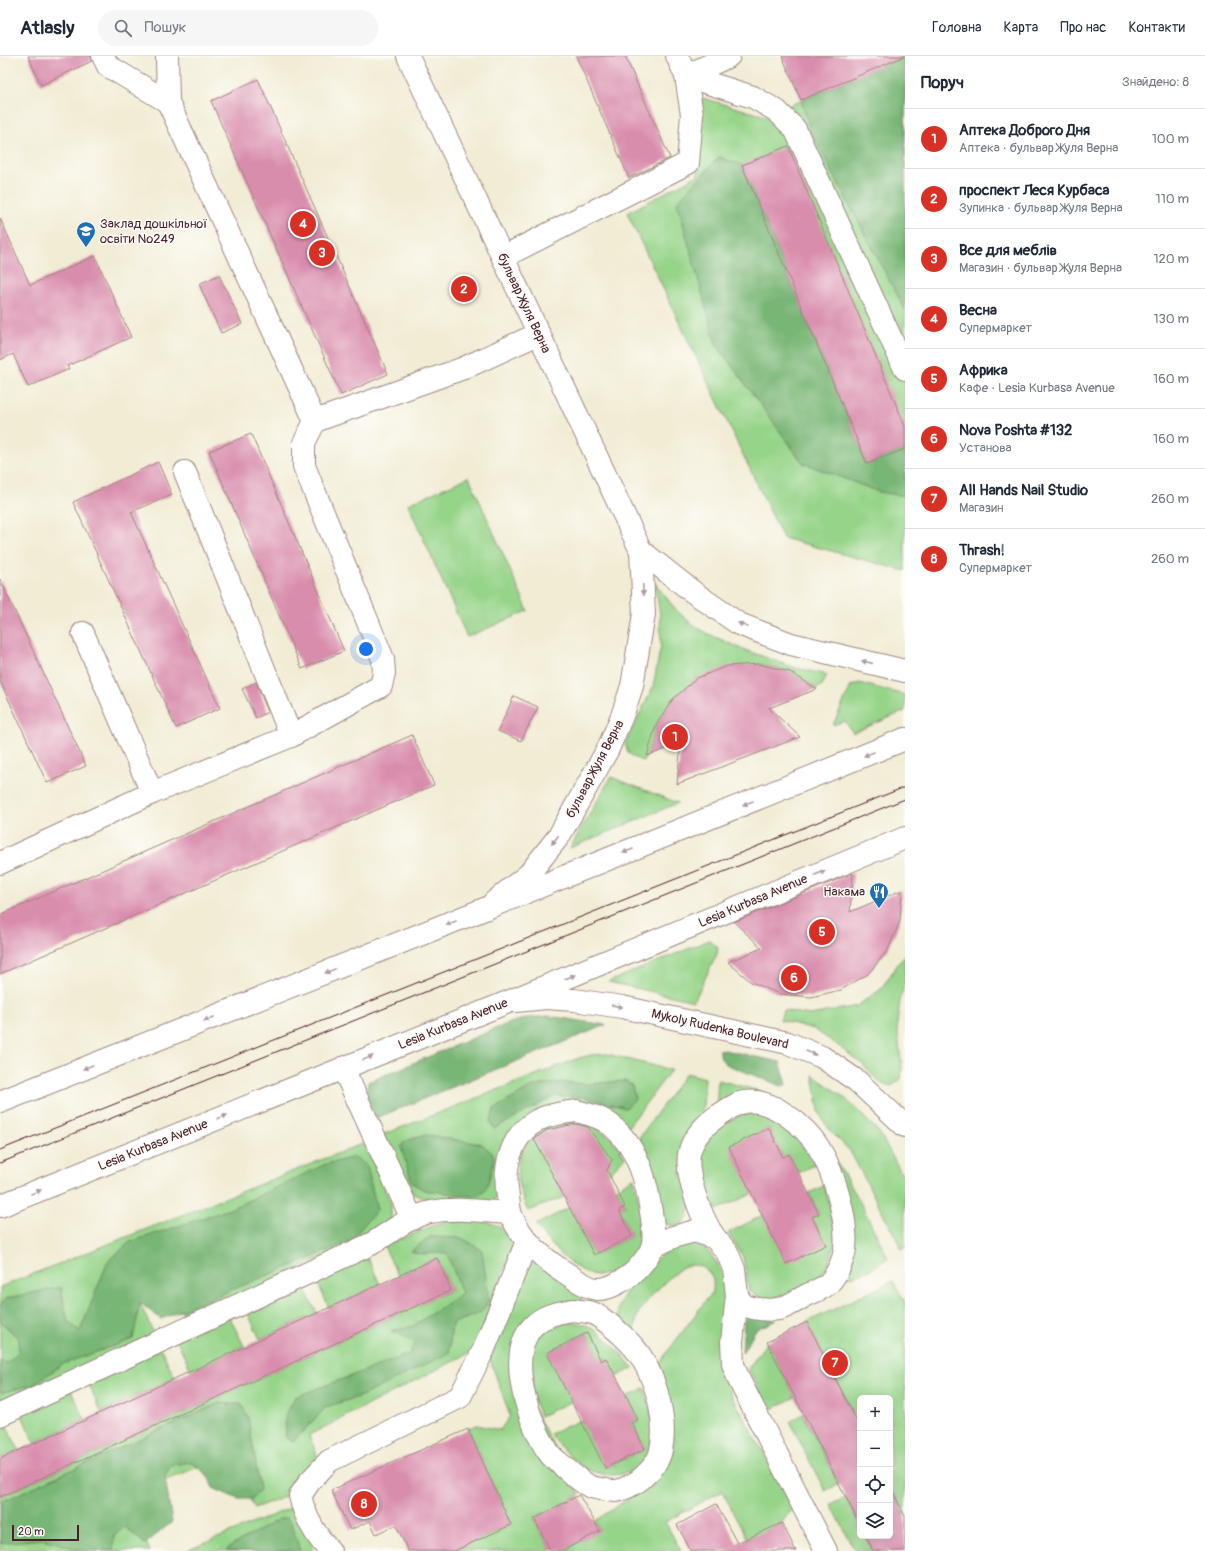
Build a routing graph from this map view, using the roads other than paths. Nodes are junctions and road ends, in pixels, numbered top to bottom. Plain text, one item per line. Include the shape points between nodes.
1 (104, 56) edge
2 (167, 56) edge
3 (408, 56) edge
4 (677, 56) edge
5 (729, 56) edge
6 (686, 76) junction
7 (168, 102) junction
8 (503, 257) junction
9 (538, 334) junction
10 (905, 369) edge
11 (315, 421) junction
12 (186, 472) dead end
13 (641, 551) junction
14 (83, 633) dead end
15 (905, 671) edge
16 (291, 736) junction
17 (905, 740) edge
18 (152, 793) junction
19 (905, 838) edge
20 (0, 863) edge
21 (487, 908) junction
22 (508, 1002) junction
23 (343, 1068) junction
24 (0, 1102) edge
25 (905, 1126) edge
26 (0, 1206) edge
27 (510, 1213) junction
28 (412, 1219) junction
29 (715, 1238) junction
30 (527, 1241) junction
31 (652, 1247) junction
32 (598, 1290) junction
33 (737, 1295) junction
34 (594, 1313) junction
35 (0, 1415) edge
36 (330, 1551) edge
37 (826, 1551) edge

1 - 7 main road via 108,66
2 - 7 main road
3 - 8 main road, бульвар Жуля Верна
4 - 6 main road
5 - 6 main road
6 - 8 main road via 692,116 688,163
6 - 10 main road via 753,97 777,111 795,129
7 - 11 main road
8 - 9 main road, бульвар Жуля Верна
9 - 11 main road via 464,368
9 - 13 main road, бульвар Жуля Верна
11 - 16 main road via 304,443 304,466 384,659 384,673 381,686
12 - 16 main road
15 -> 13 main road, бульвар Жуля Верна via 791,644 739,624
13 -> 21 main road, бульвар Жуля Верна via 644,614 632,686 608,749 559,836 530,874
14 - 18 main road
16 - 18 main road
17 -> 21 main road
18 - 20 main road
22 -> 19 main road, Lesia Kurbasa Avenue
21 -> 24 main road
23 -> 22 main road, Lesia Kurbasa Avenue
22 -> 25 main road, Mykoly Rudenka Boulevard via 546,998 622,1007 788,1043 822,1057 857,1081
26 -> 23 main road, Lesia Kurbasa Avenue
23 - 28 main road
27 - 28 main road via 456,1210 430,1212
27 - 30 main road
27 - 31 main road via 506,1183 507,1165 513,1146 522,1133 537,1120 553,1114 576,1111 593,1115 611,1124 628,1142 643,1171 653,1229
28 - 35 main road via 371,1244
29 - 31 main road via 695,1231 673,1237
29 - 33 main road via 726,1252 734,1270
29 - 33 main road via 707,1227 692,1185 688,1166 690,1149 710,1121 730,1108 744,1102 766,1103 793,1120 818,1146 828,1164 843,1216 843,1257 827,1284 782,1308 753,1308 742,1304
30 - 32 main road via 561,1270
30 - 36 main road via 484,1349 460,1397 329,1460 300,1496 303,1509 320,1540
31 - 32 main road via 645,1260 632,1274 614,1285
32 - 34 main road
33 - 37 main road via 732,1342 733,1364
34 - 34 main road via 627,1340 642,1359 660,1406 660,1454 652,1469 637,1482 616,1491 590,1487 550,1454 533,1423 524,1396 520,1368 521,1347 533,1326 549,1315 572,1310

